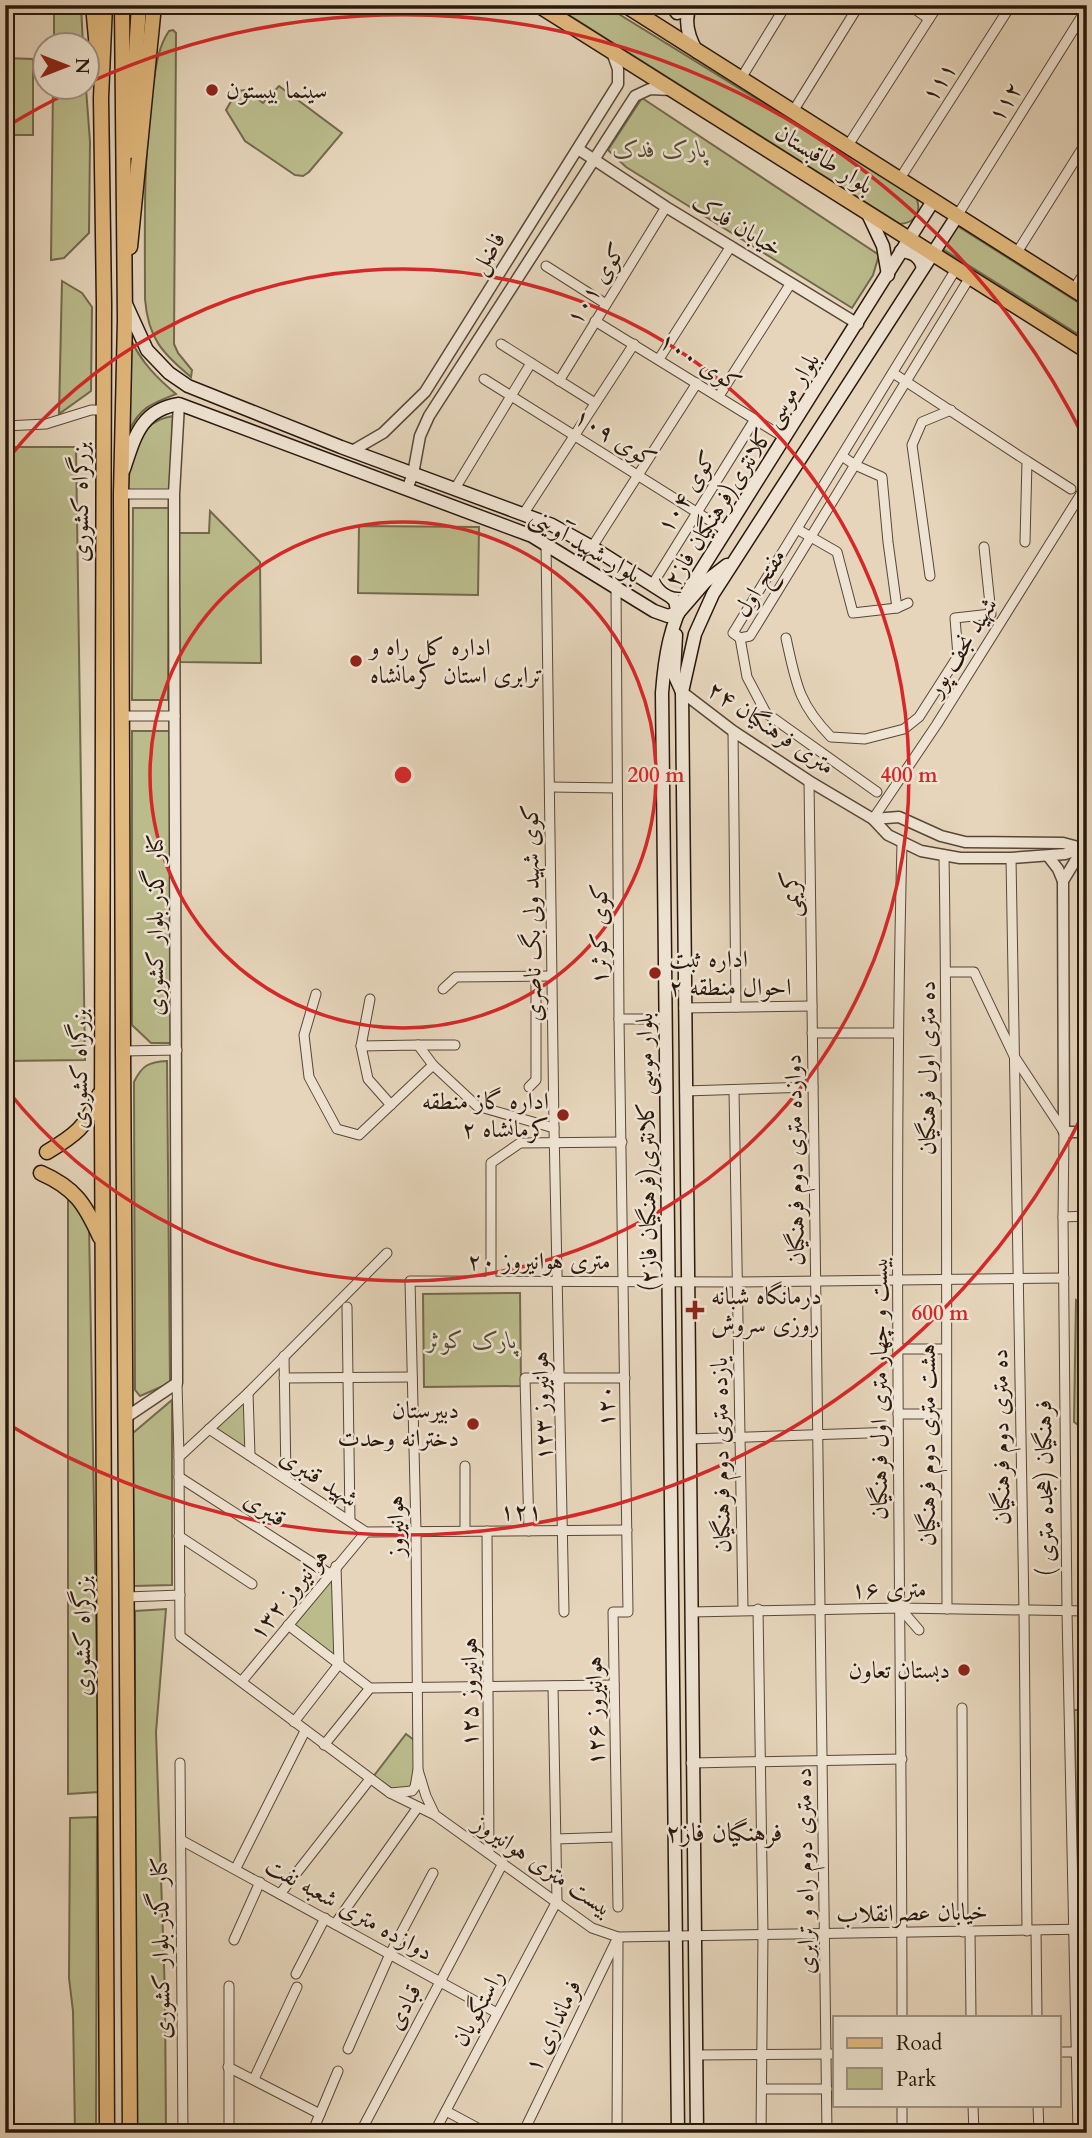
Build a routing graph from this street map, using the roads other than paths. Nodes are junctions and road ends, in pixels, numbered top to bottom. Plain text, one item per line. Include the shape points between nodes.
1 (93, 5) edge
2 (105, 5) edge
3 (122, 5) edge
4 (139, 5) edge
5 (154, 5) edge
6 (538, 5) edge
7 (661, 5) edge
8 (671, 5) edge
9 (786, 5) edge
10 (859, 5) edge
11 (909, 5) edge
12 (938, 5) edge
13 (1011, 5) edge
14 (690, 8) edge
15 (1087, 8) edge
16 (631, 9) edge
17 (929, 19) junction
18 (95, 32) edge
19 (612, 52) junction
20 (697, 53) junction
21 (102, 75) edge
22 (740, 80) junction
23 (672, 90) junction
24 (101, 102) edge
25 (792, 113) junction
26 (1087, 141) edge
27 (847, 147) junction
28 (578, 149) junction
29 (596, 161) junction
30 (898, 180) junction
31 (933, 201) junction
32 (666, 207) junction
33 (868, 214) junction
34 (957, 216) junction
35 (905, 245) junction
36 (731, 246) junction
37 (933, 253) junction
38 (1016, 254) junction
39 (123, 261) junction
40 (546, 266) dead end
41 (923, 268) junction
42 (956, 269) junction
43 (1087, 269) edge
44 (888, 275) junction
45 (970, 277) junction
46 (791, 283) junction
47 (1073, 290) junction
48 (1087, 298) edge
49 (124, 300) junction
50 (606, 304) junction
51 (596, 321) junction
52 (858, 324) junction
53 (501, 344) dead end
54 (634, 344) junction
55 (1087, 351) edge
56 (659, 359) junction
57 (531, 363) junction
58 (893, 373) junction
59 (484, 379) dead end
60 (559, 381) junction
61 (906, 381) junction
62 (697, 383) junction
63 (188, 386) junction
64 (512, 396) junction
65 (719, 396) junction
66 (595, 403) junction
67 (179, 404) junction
68 (102, 410) junction
69 (951, 410) junction
70 (755, 419) junction
71 (5, 426) edge
72 (574, 436) junction
73 (785, 438) junction
74 (352, 451) junction
75 (842, 456) junction
76 (1027, 461) junction
77 (855, 465) junction
78 (122, 472) junction
79 (413, 474) junction
80 (637, 475) junction
81 (456, 487) junction
82 (407, 489) junction
83 (1071, 489) dead end
84 (121, 494) junction
85 (174, 494) junction
86 (1084, 496) edge
87 (524, 513) junction
88 (697, 513) junction
89 (797, 529) junction
90 (725, 530) junction
91 (810, 537) junction
92 (1025, 542) dead end
93 (546, 544) junction
94 (592, 547) junction
95 (984, 547) dead end
96 (732, 561) junction
97 (930, 576) dead end
98 (652, 584) junction
99 (615, 587) junction
100 (908, 603) dead end
101 (897, 608) junction
102 (679, 612) junction
103 (740, 638) junction
104 (786, 638) dead end
105 (682, 692) junction
106 (122, 716) junction
107 (176, 716) junction
108 (733, 731) junction
109 (831, 737) junction
110 (819, 751) junction
111 (808, 781) junction
112 (550, 787) junction
113 (617, 788) junction
114 (877, 792) dead end
115 (873, 819) junction
116 (902, 843) junction
117 (1086, 846) edge
118 (944, 855) junction
119 (1048, 856) junction
120 (1011, 858) junction
121 (1063, 881) junction
122 (946, 972) junction
123 (536, 976) junction
124 (552, 976) junction
125 (443, 989) dead end
126 (316, 994) dead end
127 (370, 999) dead end
128 (812, 1006) junction
129 (736, 1007) junction
130 (684, 1008) junction
131 (619, 1019) junction
132 (666, 1019) junction
133 (812, 1034) junction
134 (897, 1034) junction
135 (418, 1045) junction
136 (455, 1045) dead end
137 (361, 1046) junction
138 (177, 1050) junction
139 (123, 1051) junction
140 (1014, 1056) junction
141 (433, 1066) junction
142 (102, 1083) junction
143 (529, 1087) dead end
144 (813, 1087) junction
145 (733, 1090) junction
146 (685, 1091) junction
147 (391, 1105) junction
148 (102, 1123) junction
149 (124, 1126) junction
150 (554, 1128) junction
151 (1064, 1132) junction
152 (1087, 1132) edge
153 (622, 1142) junction
154 (555, 1143) junction
155 (47, 1152) dead end
156 (41, 1173) dead end
157 (102, 1191) junction
158 (124, 1191) junction
159 (1087, 1216) edge
160 (1063, 1217) junction
161 (387, 1253) dead end
162 (103, 1255) junction
163 (1017, 1278) junction
164 (1064, 1278) junction
165 (623, 1280) junction
166 (669, 1280) junction
167 (945, 1280) junction
168 (410, 1281) joint
169 (491, 1281) junction
170 (558, 1281) junction
171 (688, 1281) junction
172 (816, 1281) junction
173 (898, 1281) junction
174 (736, 1282) junction
175 (347, 1307) dead end
176 (898, 1349) junction
177 (946, 1349) junction
178 (284, 1356) junction
179 (348, 1377) junction
180 (412, 1377) junction
181 (284, 1378) junction
182 (560, 1378) junction
183 (625, 1378) junction
184 (177, 1384) junction
185 (248, 1393) junction
186 (946, 1413) junction
187 (898, 1414) junction
188 (125, 1418) junction
189 (209, 1429) junction
190 (898, 1432) junction
191 (818, 1434) junction
192 (740, 1436) junction
193 (689, 1439) junction
194 (250, 1455) junction
195 (179, 1457) junction
196 (465, 1466) dead end
197 (179, 1476) junction
198 (286, 1479) junction
199 (350, 1521) junction
200 (564, 1530) junction
201 (627, 1530) junction
202 (416, 1531) junction
203 (465, 1531) junction
204 (487, 1531) junction
205 (529, 1531) junction
206 (366, 1532) junction
207 (179, 1536) junction
208 (333, 1570) junction
209 (252, 1584) dead end
210 (180, 1595) junction
211 (127, 1597) junction
212 (819, 1608) junction
213 (900, 1608) junction
214 (743, 1609) junction
215 (758, 1609) junction
216 (947, 1609) junction
217 (1024, 1611) junction
218 (1087, 1611) edge
219 (564, 1612) dead end
220 (691, 1612) junction
221 (1067, 1612) junction
222 (288, 1625) junction
223 (919, 1630) dead end
224 (339, 1664) junction
225 (242, 1681) junction
226 (614, 1685) junction
227 (488, 1686) junction
228 (553, 1686) junction
229 (370, 1688) junction
230 (417, 1688) junction
231 (962, 1708) dead end
232 (294, 1722) junction
233 (305, 1731) junction
234 (324, 1745) junction
235 (902, 1759) junction
236 (822, 1761) junction
237 (761, 1762) junction
238 (180, 1763) dead end
239 (691, 1763) junction
240 (418, 1770) junction
241 (370, 1780) junction
242 (390, 1793) junction
243 (418, 1807) junction
244 (435, 1815) junction
245 (616, 1837) junction
246 (556, 1839) junction
247 (181, 1840) junction
248 (489, 1853) junction
249 (503, 1863) junction
250 (236, 1868) junction
251 (433, 1873) dead end
252 (260, 1882) junction
253 (280, 1894) junction
254 (557, 1901) junction
255 (618, 1907) dead end
256 (324, 1918) junction
257 (335, 1924) junction
258 (1087, 1929) edge
259 (1075, 1930) junction
260 (1031, 1931) junction
261 (967, 1932) junction
262 (825, 1933) junction
263 (902, 1933) junction
264 (695, 1934) junction
265 (763, 1934) junction
266 (676, 1935) junction
267 (618, 1937) junction
268 (234, 1940) dead end
269 (390, 1954) junction
270 (296, 1974) dead end
271 (440, 1982) junction
272 (229, 1986) dead end
273 (297, 1987) dead end
274 (497, 2013) junction
275 (902, 2016) edge
276 (971, 2016) edge
277 (1037, 2016) edge
278 (348, 2049) dead end
279 (1060, 2052) edge
280 (1077, 2052) junction
281 (762, 2053) junction
282 (831, 2054) edge
283 (696, 2055) junction
284 (228, 2067) junction
285 (338, 2071) dead end
286 (254, 2079) junction
287 (762, 2089) junction
288 (827, 2089) junction
289 (902, 2106) edge
290 (973, 2106) edge
291 (1038, 2106) edge
292 (446, 2111) junction
293 (320, 2114) junction
294 (107, 2133) edge
295 (130, 2133) edge
296 (183, 2133) edge
297 (229, 2133) edge
298 (312, 2133) edge
299 (360, 2133) edge
300 (434, 2133) edge
301 (487, 2133) edge
302 (523, 2133) edge
303 (617, 2133) edge
304 (678, 2133) edge
305 (697, 2133) edge
306 (761, 2133) edge
307 (827, 2133) edge
308 (902, 2133) edge
309 (974, 2133) edge
310 (1039, 2133) edge
311 (1078, 2133) edge

1 - 18 main road
2 - 21 main road, بزرگراه کشوری
3 - 39 main road, بزرگراه کشوری
4 - 39 main road
5 - 49 main road
6 - 19 main road, بلوار طاقبستان
7 - 16 main road
8 - 14 main road via 677,13
9 - 22 street
10 - 25 street
11 - 17 street
12 - 17 street
13 - 30 street, ۱۱۱
14 - 20 main road via 688,32
15 - 34 street, ۱۱۲
16 - 20 main road, بلوار طاقبستان
17 - 27 street
19 - 23 main road, بلوار طاقبستان
19 - 28 street, فاضل via 618,84
20 - 22 main road, بلوار طاقبستان
22 - 25 main road, بلوار طاقبستان
23 - 29 street, فاضل via 650,89 635,96
23 - 33 main road, بلوار طاقبستان
24 - 68 main road, بزرگراه کشوری
25 - 27 main road, بلوار طاقبستان
26 - 38 street
27 - 30 main road, بلوار طاقبستان
28 - 29 street, خیابان فدک
28 - 74 street, فاضل via 425,392 383,433
29 - 32 street, خیابان فدک
29 - 79 street, فاضل via 429,416
30 - 31 main road, بلوار طاقبستان
31 - 34 main road, بلوار طاقبستان
31 - 35 main road, بلوار موسی کلانتری(فرهنگیان فاز۲)
32 - 36 street, خیابان فدک
32 - 50 street, کوی ۱۰۱
33 - 35 main road, بلوار طاقبستان
33 - 44 main road via 883,246
34 - 37 main road, بلوار موسی کلانتری(فرهنگیان فاز۲)
34 - 38 main road, بلوار طاقبستان
35 - 37 main road, بلوار طاقبستان
35 - 41 main road
35 - 44 main road, بلوار موسی کلانتری(فرهنگیان فاز۲)
36 - 46 street, خیابان فدک
36 - 56 street
37 - 41 main road, بلوار موسی کلانتری(فرهنگیان فاز۲)
37 - 42 main road, بلوار طاقبستان
38 - 47 main road, بلوار طاقبستان
39 - 49 main road, بزرگراه کشوری
40 - 50 street
41 - 96 main road, بلوار موسی کلانتری(فرهنگیان فاز۲)
42 - 45 main road, بلوار طاقبستان
42 - 58 street, مفتح اول
43 - 47 street
44 - 52 main road, بلوار موسی کلانتری(فرهنگیان فاز۲)
45 - 55 main road, بلوار طاقبستان
45 - 61 street, مفتح اول
46 - 52 street, خیابان فدک
46 - 65 street
47 - 48 main road, بلوار طاقبستان
49 - 63 main road, بلوار شهید آوینی via 147,350
49 - 78 main road, بزرگراه کشوری
50 - 51 street, کوی ۱۰۱
51 - 54 street, کوی ۱۰۰
51 - 60 street, کوی ۱۰۱
52 - 73 main road, بلوار موسی کلانتری(فرهنگیان فاز۲)
53 - 57 street
54 - 56 street, کوی ۱۰۰
54 - 66 street
56 - 62 street, کوی ۱۰۰
57 - 60 street
57 - 64 street
58 - 61 street
58 - 75 street, مفتح اول
59 - 64 street, کوی ۱۰۹
60 - 66 street
61 - 69 street
61 - 77 street, مفتح اول
62 - 65 street, کوی ۱۰۰
62 - 80 street
63 - 67 main road
63 - 74 main road, بلوار شهید آوینی
64 - 72 street, کوی ۱۰۹
64 - 81 street
65 - 70 street, کوی ۱۰۰
66 - 72 street
67 - 78 main road via 160,408 142,424
67 - 82 main road, بلوار شهید آوینی
67 - 85 street, کنار گذر بلوار کشوری
68 - 71 street via 46,424
68 - 142 main road, بزرگراه کشوری
69 - 76 street
69 - 97 street via 922,422 912,446
70 - 73 street, کوی ۱۰۰
70 - 88 street, کوی ۱۰۴
72 - 80 street, کوی ۱۰۹
72 - 87 street
73 - 90 main road, بلوار موسی کلانتری(فرهنگیان فاز۲)
74 - 79 main road, بلوار شهید آوینی
75 - 77 street
75 - 89 street, مفتح اول
76 - 83 street
76 - 92 street
77 - 91 street, مفتح اول
77 - 101 street via 882,477
78 - 84 main road, بزرگراه کشوری
79 - 81 main road, بلوار شهید آوینی
79 - 82 street, فاضل
80 - 88 street, کوی ۱۰۹
80 - 94 street
81 - 87 main road, بلوار شهید آوینی
82 - 93 main road, بلوار شهید آوینی
84 - 85 street
84 - 106 main road, بزرگراه کشوری
85 - 107 street, کنار گذر بلوار کشوری
86 - 115 street, شهید نجف پور
87 - 94 main road, بلوار شهید آوینی
88 - 90 street, کوی ۱۰۹
88 - 98 street, کوی ۱۰۴
89 - 91 street
89 - 103 street, مفتح اول via 733,633
90 - 102 main road, بلوار موسی کلانتری(فرهنگیان فاز۲)
91 - 101 street via 837,552 853,613
91 - 103 street, مفتح اول via 750,636
93 - 99 main road, بلوار شهید آوینی
93 - 112 street, کوی شهید ولی بگ ناصری
94 - 98 main road, بلوار شهید آوینی
95 - 109 street via 991,614 955,618 958,656 919,717 904,729 865,739
96 - 102 main road via 705,582
96 - 105 main road, بلوار موسی کلانتری(فرهنگیان فاز۲) via 695,634
98 - 102 main road, بلوار شهید آوینی via 675,601
99 - 102 main road, بلوار شهید آوینی via 654,611
99 - 113 street, کوی کوثر۱
100 - 101 street
102 - 105 main road via 674,674
102 - 132 main road, بلوار موسی کلانتری(فرهنگیان فاز۲) via 665,656 662,693
103 - 110 street via 747,677 766,713
104 - 109 street via 796,687 812,718
105 - 108 street, ۲۴ متری فرهنگیان
105 - 130 main road, بلوار موسی کلانتری(فرهنگیان فاز۲)
106 - 107 street
106 - 139 main road, بزرگراه کشوری
107 - 138 street, کنار گذر بلوار کشوری
108 - 111 street, ۲۴ متری فرهنگیان
108 - 129 street
109 - 110 street
110 - 114 street
111 - 115 street, ۲۴ متری فرهنگیان
111 - 128 street, کریمی
112 - 113 street
112 - 124 street, کوی شهید ولی بگ ناصری
113 - 131 street, کوی کوثر۱
115 - 116 street, ۲۴ متری فرهنگیان
115 - 117 street, ۲۴ متری فرهنگیان via 898,817 965,842
116 - 118 street, ۲۴ متری فرهنگیان
116 - 134 street, بیست و چهار متری اول فرهنگیان
117 - 119 street, ۲۴ متری فرهنگیان
117 - 121 street
118 - 120 street, ۲۴ متری فرهنگیان
118 - 122 street, ده متری اول فرهنگیان
119 - 120 street, ۲۴ متری فرهنگیان
119 - 121 street
120 - 140 street, ده متری دوم فرهنگیان
121 - 151 street, فرهنگیان (هجده متری )
122 - 140 street via 974,972
122 - 167 street, ده متری اول فرهنگیان
123 - 124 street
123 - 125 street via 456,977
123 - 143 street via 536,1080
124 - 150 street, کوی شهید ولی بگ ناصری
126 - 147 street via 304,1035 309,1077 337,1129 359,1136
127 - 137 street
128 - 129 street
128 - 133 street, دوازده متری دوم فرهنگیان
129 - 130 street
130 - 146 main road, بلوار موسی کلانتری(فرهنگیان فاز۲)
131 - 132 street
131 - 153 street, کوی کوثر۱
132 - 166 main road, بلوار موسی کلانتری(فرهنگیان فاز۲)
133 - 134 street
133 - 144 street, دوازده متری دوم فرهنگیان
134 - 173 street, بیست و چهار متری اول فرهنگیان
135 - 136 street
135 - 137 street
135 - 141 street
137 - 147 street via 369,1079
138 - 139 street
138 - 184 street, کنار گذر بلوار کشوری
139 - 149 main road, بزرگراه کشوری
140 - 151 street
140 - 163 street, ده متری دوم فرهنگیان
141 - 147 street
141 - 150 street via 477,1107
142 - 148 main road, بزرگراه کشوری
142 - 155 main road via 87,1122
144 - 145 street
144 - 172 street, دوازده متری دوم فرهنگیان
145 - 146 street
145 - 174 street, یازده متری دوم فرهنگیان
146 - 171 main road, بلوار موسی کلانتری(فرهنگیان فاز۲)
148 - 149 main road via 112,1133
148 - 157 main road, بزرگراه کشوری
149 - 158 main road, بزرگراه کشوری
150 - 154 street, کوی شهید ولی بگ ناصری
151 - 152 street
151 - 160 street, فرهنگیان (هجده متری )
153 - 154 street
153 - 165 street, کوی کوثر۱
154 - 169 street via 520,1143 491,1163
154 - 170 street, کوی شهید ولی بگ ناصری
156 - 162 main road via 77,1195 100,1237
157 - 158 main road via 115,1182
157 - 162 main road, بزرگراه کشوری
158 - 188 main road, بزرگراه کشوری
159 - 160 street
160 - 164 street, فرهنگیان (هجده متری )
161 - 178 street
162 - 294 main road, بزرگراه کشوری
163 - 164 street, ۲۰ متری هوانیروز
163 - 167 street, ۲۰ متری هوانیروز
163 - 217 street, ده متری دوم فرهنگیان
164 - 221 street, فرهنگیان (هجده متری )
165 - 166 street, ۲۰ متری هوانیروز
165 - 170 street, ۲۰ متری هوانیروز
165 - 183 street, ۱۲۰
166 - 171 street, ۲۰ متری هوانیروز
166 - 266 main road, بلوار موسی کلانتری(فرهنگیان فاز۲)
167 - 173 street, ۲۰ متری هوانیروز
167 - 177 street, هشت متری دوم فرهنگیان
168 - 169 street, ۲۰ متری هوانیروز
168 - 180 street, هوانیروز
169 - 170 street, ۲۰ متری هوانیروز
170 - 182 street, ۱۲۳ هوانیروز
171 - 174 street, ۲۰ متری هوانیروز
171 - 193 main road, بلوار موسی کلانتری(فرهنگیان فاز۲)
172 - 173 street, ۲۰ متری هوانیروز
172 - 174 street, ۲۰ متری هوانیروز
172 - 191 street, دوازده متری دوم فرهنگیان
173 - 176 street, بیست و چهار متری اول فرهنگیان
174 - 192 street, یازده متری دوم فرهنگیان
175 - 179 street
176 - 177 street
176 - 187 street, بیست و چهار متری اول فرهنگیان
177 - 186 street, هشت متری دوم فرهنگیان
178 - 181 street
178 - 185 street
179 - 180 street
179 - 181 street
179 - 199 street
180 - 202 street, هوانیروز
181 - 198 street
182 - 183 street
182 - 200 street, ۱۲۳ هوانیروز
182 - 205 street, ۱۲۳ هوانیروز via 525,1378
183 - 201 street, ۱۲۰
184 - 188 street
184 - 195 street
185 - 189 street
185 - 194 street
186 - 187 street
186 - 216 street, هشت متری دوم فرهنگیان
187 - 190 street, بیست و چهار متری اول فرهنگیان
188 - 211 main road, بزرگراه کشوری
189 - 194 street, شهید قنبری
189 - 195 street
190 - 191 street
190 - 213 street, بیست و چهار متری اول فرهنگیان
191 - 192 street
191 - 212 street, دوازده متری دوم فرهنگیان
192 - 193 street
192 - 214 street, یازده متری دوم فرهنگیان
193 - 220 main road, بلوار موسی کلانتری(فرهنگیان فاز۲)
194 - 198 street, شهید قنبری
195 - 197 street
196 - 203 street
197 - 207 street
197 - 208 street, قنبری
198 - 199 street, شهید قنبری
199 - 206 street, شهید قنبری
200 - 201 street, ۱۲۱
200 - 205 street, ۱۲۱
200 - 219 street, ۱۲۳ هوانیروز
201 - 226 street, هوانیروز ۱۲۶ via 628,1612 613,1612
202 - 203 street, ۱۲۱
202 - 206 street, شهید قنبری
202 - 230 street, هوانیروز
203 - 204 street, ۱۲۱
204 - 205 street, ۱۲۱
204 - 227 street, هوانیروز ۱۲۵
206 - 208 street, هوانیروز ۱۳۲
207 - 209 street
207 - 210 street
208 - 222 street, هوانیروز ۱۳۲
208 - 224 street
210 - 211 street
210 - 225 street via 180,1636
211 - 295 main road, بزرگراه کشوری
212 - 213 street, ۱۶ متری
212 - 215 street, ۱۶ متری
212 - 236 street, ده متری دوم راه و ترابری
213 - 216 street, ۱۶ متری
213 - 223 street
213 - 235 street, بیست و چهار متری اول فرهنگیان
214 - 215 street, ۱۶ متری
214 - 220 street, ۱۶ متری
215 - 237 street
216 - 217 street, ۱۶ متری
217 - 221 street, ۱۶ متری
217 - 260 street, ده متری دوم فرهنگیان
218 - 221 street, ۱۶ متری
220 - 239 main road, بلوار موسی کلانتری(فرهنگیان فاز۲)
221 - 259 street, فرهنگیان (هجده متری )
222 - 224 street
222 - 225 street, هوانیروز ۱۳۲
224 - 229 street
224 - 232 street
225 - 232 street
226 - 228 street
226 - 245 street, هوانیروز ۱۲۶
227 - 228 street
227 - 230 street
227 - 248 street, هوانیروز ۱۲۵
228 - 246 street
229 - 230 street
229 - 234 street
230 - 240 street, هوانیروز
231 - 261 street
232 - 233 street
233 - 234 street
233 - 250 street
234 - 241 street
235 - 236 street
235 - 263 street, بیست و چهار متری اول فرهنگیان
236 - 237 street
236 - 262 street, ده متری دوم راه و ترابری
237 - 239 street
237 - 265 street
238 - 247 street, کنار گذر بلوار کشوری
239 - 264 main road, بلوار موسی کلانتری(فرهنگیان فاز۲)
240 - 242 street via 412,1791
240 - 244 street, هوانیروز
241 - 242 street
241 - 253 street
242 - 243 street, بیست متری هوانیروز
243 - 244 street, بیست متری هوانیروز
243 - 257 street
244 - 248 street, بیست متری هوانیروز
245 - 246 street
245 - 255 street, هوانیروز ۱۲۶
246 - 254 street
247 - 250 street, دوازده متری شعبه نفت
247 - 296 street, کنار گذر بلوار کشوری
248 - 249 street, بیست متری هوانیروز
249 - 254 street, بیست متری هوانیروز
249 - 271 street, قبادی
250 - 252 street, دوازده متری شعبه نفت
251 - 269 street
252 - 253 street, دوازده متری شعبه نفت
252 - 268 street
253 - 256 street, دوازده متری شعبه نفت
254 - 267 street, بیست متری هوانیروز via 592,1928
254 - 274 street, راستگویان
256 - 257 street, دوازده متری شعبه نفت
256 - 270 street
257 - 269 street, دوازده متری شعبه نفت
258 - 259 street, خیابان عصرانقلاب
259 - 260 street, خیابان عصرانقلاب
259 - 280 street, فرهنگیان (هجده متری )
260 - 261 street, خیابان عصرانقلاب
260 - 277 street, ده متری دوم فرهنگیان
261 - 263 street, خیابان عصرانقلاب
261 - 276 street
262 - 263 street, خیابان عصرانقلاب
262 - 265 street, خیابان عصرانقلاب
262 - 282 street, ده متری دوم راه و ترابری
263 - 275 street, بیست و چهار متری اول فرهنگیان
264 - 265 street, خیابان عصرانقلاب
264 - 266 street, بیست متری هوانیروز
264 - 283 main road, بلوار موسی کلانتری(فرهنگیان فاز۲)
265 - 281 street
266 - 267 street, بیست متری هوانیروز
266 - 304 main road, بلوار موسی کلانتری(فرهنگیان فاز۲)
267 - 302 street, فرمانداری ۱
267 - 303 street
269 - 271 street, دوازده متری شعبه نفت
269 - 278 street
271 - 274 street, دوازده متری شعبه نفت
271 - 299 street, قبادی
272 - 284 street
273 - 286 street
274 - 292 street, راستگویان
279 - 280 street
280 - 311 street, فرهنگیان (هجده متری )
281 - 282 street
281 - 283 street
281 - 287 street
282 - 288 street, ده متری دوم راه و ترابری
283 - 305 main road, بلوار موسی کلانتری(فرهنگیان فاز۲)
284 - 286 street
284 - 297 street
285 - 293 street
286 - 293 street
287 - 288 street
287 - 306 street
288 - 307 street, ده متری دوم راه و ترابری
289 - 308 street
290 - 309 street
291 - 310 street
292 - 300 street, راستگویان
292 - 301 street
293 - 298 street

